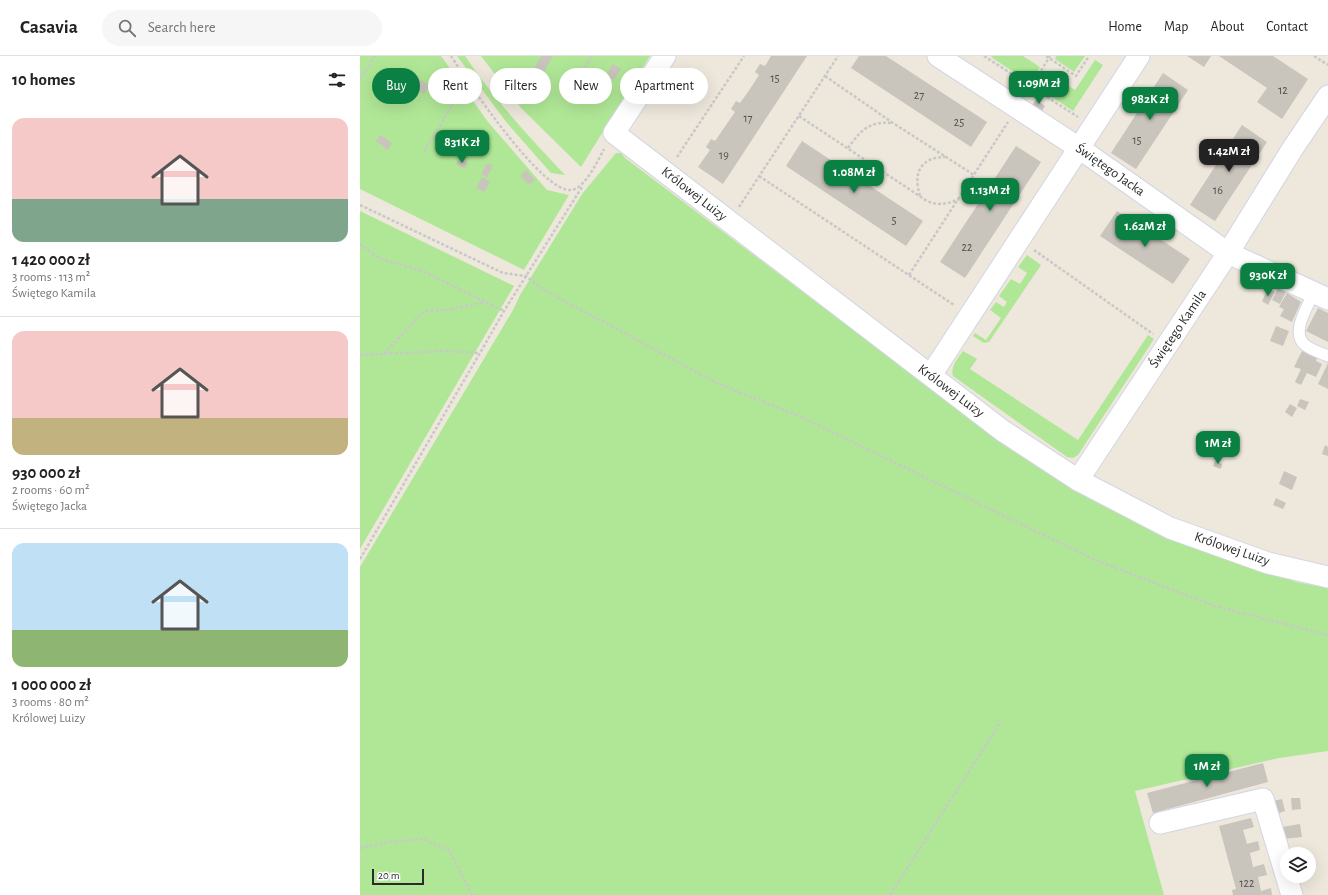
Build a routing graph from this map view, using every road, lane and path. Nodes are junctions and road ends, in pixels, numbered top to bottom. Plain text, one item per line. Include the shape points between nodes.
1 (375, 56) edge
2 (451, 56) edge
3 (592, 56) edge
4 (665, 56) edge
5 (744, 56) edge
6 (838, 56) edge
7 (938, 56) edge
8 (1046, 56) edge
9 (1089, 56) edge
10 (1139, 56) edge
11 (1314, 56) edge
12 (987, 57) edge
13 (1050, 57) edge
14 (1328, 65) edge
15 (459, 68) edge
16 (584, 68) edge
17 (825, 76) junction
18 (360, 80) edge
19 (1032, 87) junction
20 (1328, 96) edge
21 (482, 100) edge
22 (453, 104) edge
23 (1017, 108) junction
24 (799, 116) junction
25 (892, 123) junction
26 (1093, 127) junction
27 (614, 133) junction
28 (848, 148) junction
29 (1079, 148) junction
30 (424, 152) dead end
31 (947, 158) junction
32 (667, 173) junction
33 (974, 175) junction
34 (759, 176) junction
35 (582, 186) junction
36 (920, 196) junction
37 (960, 198) junction
38 (360, 205) edge
39 (730, 222) junction
40 (1019, 240) junction
41 (360, 244) edge
42 (1228, 253) junction
43 (909, 275) junction
44 (526, 276) junction
45 (1321, 296) edge
46 (485, 301) junction
47 (504, 311) junction
48 (971, 316) junction
49 (1168, 344) junction
50 (384, 354) junction
51 (480, 354) junction
52 (360, 355) edge
53 (1328, 356) edge
54 (930, 375) junction
55 (1078, 480) junction
56 (360, 559) edge
57 (1328, 577) edge
58 (1328, 635) edge
59 (1001, 721) dead end
60 (1160, 822) dead end
61 (360, 848) edge
62 (472, 895) edge
63 (890, 895) edge
64 (1292, 895) edge

1 - 18 path
2 - 15 path
3 - 16 path
4 - 27 street
5 - 32 path
6 - 17 path
7 - 23 street, Świętego Jacka
8 - 13 path
9 - 13 path via 1076,76
10 - 26 street
11 - 14 path
12 - 19 path
13 - 19 path
17 - 24 path
17 - 25 path
19 - 23 path
19 - 26 path
20 - 42 street, Świętego Kamila
21 - 35 path via 536,168 551,182 562,189 572,190
22 - 30 path
23 - 29 street, Świętego Jacka
23 - 33 path
24 - 28 path
24 - 34 path
25 - 28 path via 883,122 861,130
25 - 31 path
26 - 29 street
27 - 32 street, Królowej Luizy
27 - 35 path
28 - 36 path
29 - 40 street
29 - 42 street, Świętego Jacka
31 - 33 path
31 - 36 path via 938,157 930,160 918,171
32 - 39 street, Królowej Luizy
33 - 37 path
34 - 39 path
34 - 43 path
35 - 44 path
36 - 37 path via 939,204
37 - 43 path
38 - 44 path via 503,274
39 - 54 street, Królowej Luizy
40 - 48 street
40 - 49 path
41 - 46 path via 379,258 425,272
42 - 45 street, Świętego Jacka
42 - 49 street, Świętego Kamila
43 - 48 path
44 - 47 path
44 - 58 path via 542,289 718,384 799,416 1095,560 1215,606
45 - 53 lane via 1298,330 1299,338 1305,345
46 - 47 path
46 - 50 path via 448,310 425,311
47 - 51 path
48 - 54 street
49 - 55 street, Świętego Kamila
50 - 51 path via 445,351
50 - 52 path
51 - 56 path
54 - 55 street, Królowej Luizy via 1003,431
55 - 57 street, Królowej Luizy via 1170,528 1268,563
59 - 63 path
60 - 64 street via 1263,799
61 - 62 path via 423,839 449,850

